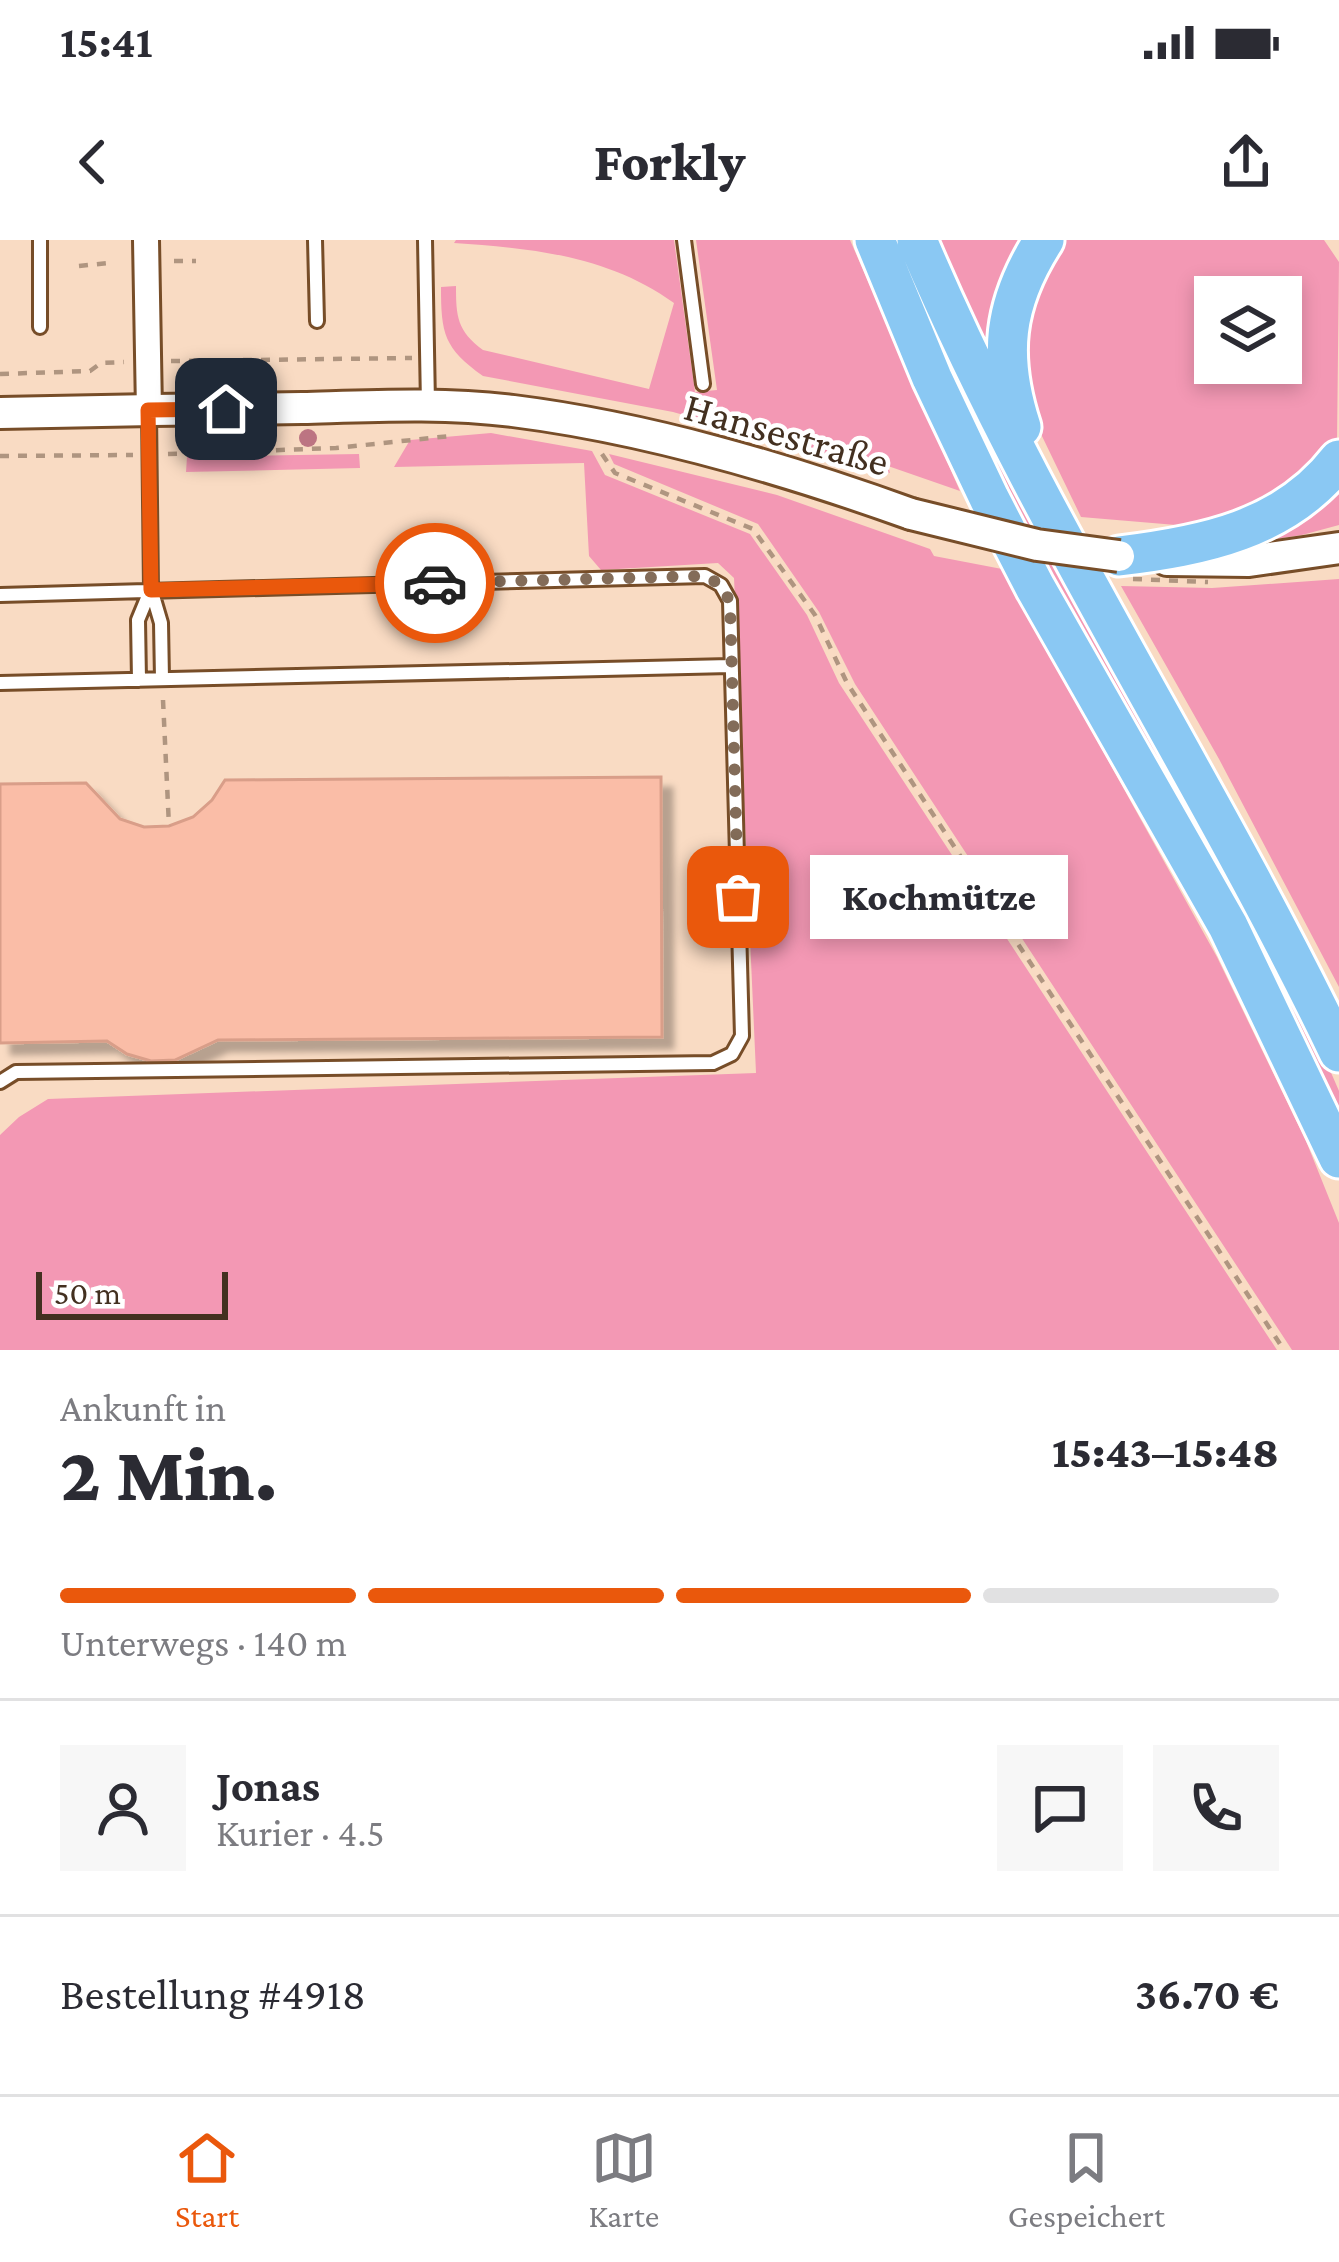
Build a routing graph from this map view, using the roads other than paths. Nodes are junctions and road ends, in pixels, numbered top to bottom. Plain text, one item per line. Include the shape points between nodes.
1 (40, 240) edge
2 (146, 240) edge
3 (315, 240) edge
4 (424, 240) edge
5 (684, 240) edge
6 (875, 240) edge
7 (917, 240) edge
8 (1044, 240) edge
9 (317, 321) dead end
10 (40, 327) dead end
11 (703, 385) dead end
12 (428, 405) junction
13 (148, 410) junction
14 (0, 413) edge
15 (1339, 460) edge
16 (1036, 490) junction
17 (1339, 548) edge
18 (1193, 555) junction
19 (1119, 556) joint
20 (151, 590) junction
21 (0, 595) edge
22 (730, 665) junction
23 (162, 679) junction
24 (139, 680) junction
25 (0, 683) edge
26 (1339, 1052) edge
27 (0, 1082) edge
28 (1339, 1158) edge

1 - 10 lane
2 - 13 street
3 - 9 lane
4 - 12 lane
5 - 11 lane
6 - 28 highway via 998,515 1228,926
7 - 16 highway
8 - 16 highway via 1015,295 1006,358
12 - 13 street, Hansestraße
12 - 19 street, Hansestraße, bridge via 604,426 911,514
13 - 14 street, Hansestraße
13 - 20 lane
15 - 18 highway via 1281,511
16 - 26 highway
17 - 18 street via 1250,561
18 - 19 highway
20 - 21 lane
20 - 22 lane via 705,576 730,602
20 - 23 lane
20 - 24 lane via 138,620
22 - 23 lane
22 - 27 lane via 742,1036 732,1054 713,1063 16,1072
23 - 24 lane
24 - 25 lane

